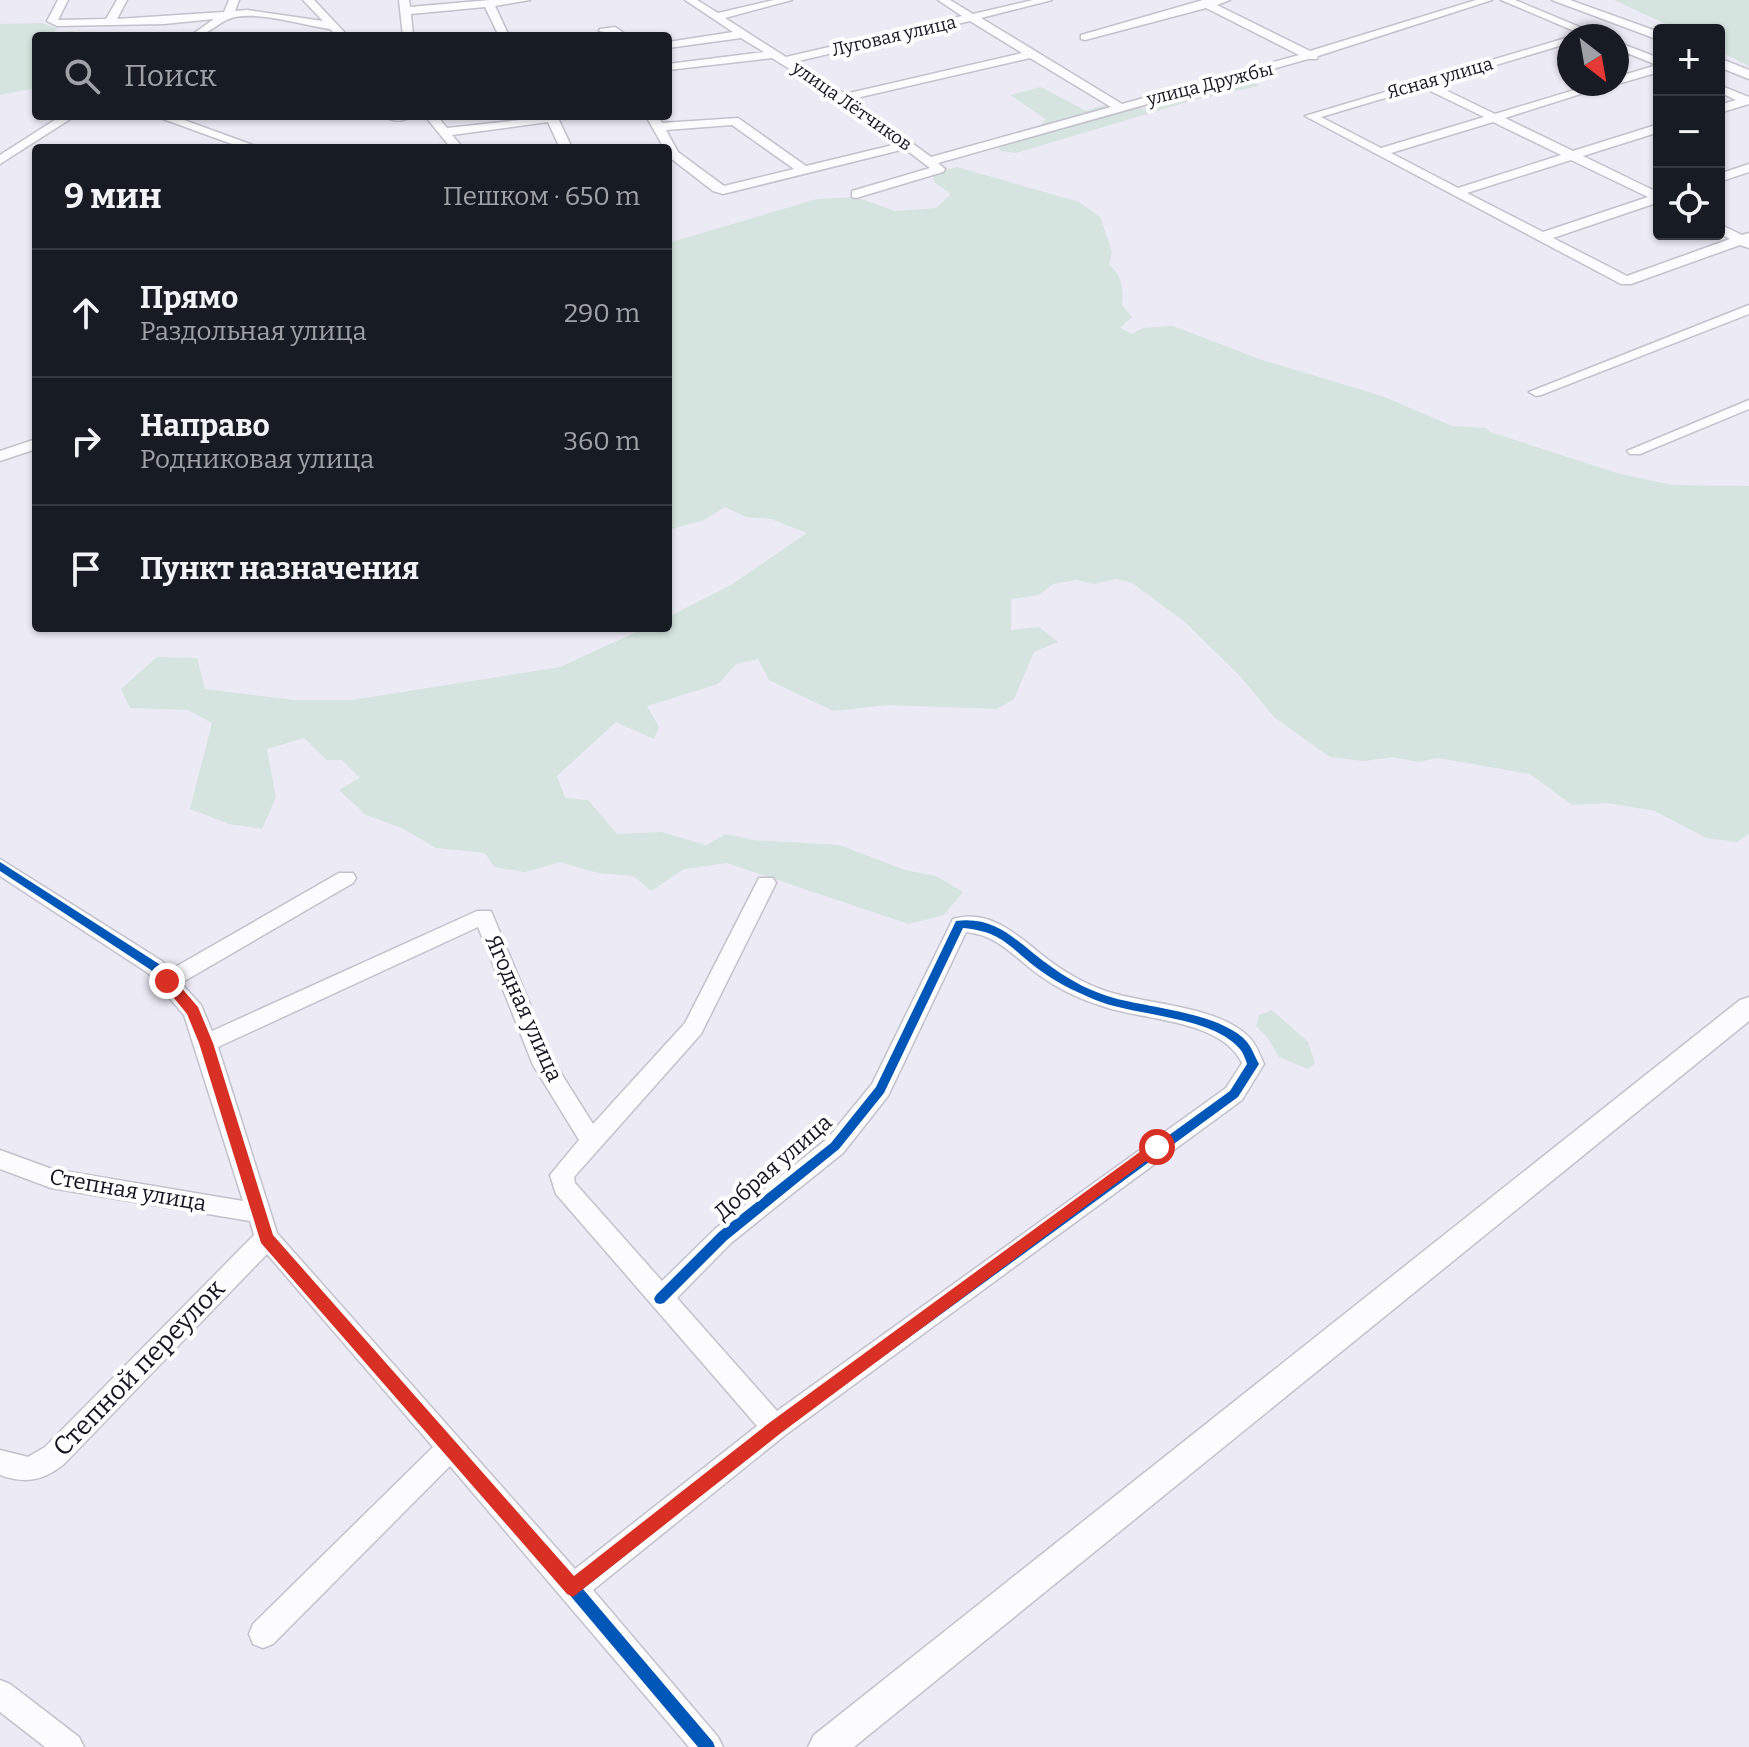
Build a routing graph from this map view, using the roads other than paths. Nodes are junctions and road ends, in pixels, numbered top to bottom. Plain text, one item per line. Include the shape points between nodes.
1 (63, 0) edge
2 (122, 0) edge
3 (234, 0) edge
4 (308, 0) edge
5 (525, 0) edge
6 (690, 0) edge
7 (787, 0) edge
8 (943, 0) edge
9 (1047, 0) edge
10 (1225, 0) edge
11 (1487, 0) edge
12 (1506, 0) edge
13 (1558, 0) edge
14 (1202, 2) edge
15 (489, 4) junction
16 (405, 6) edge
17 (228, 15) junction
18 (716, 17) junction
19 (973, 18) junction
20 (110, 22) junction
21 (1563, 24) edge
22 (332, 26) junction
23 (604, 31) dead end
24 (201, 32) edge
25 (339, 32) edge
26 (408, 32) edge
27 (502, 32) edge
28 (618, 32) edge
29 (743, 34) junction
30 (1653, 34) edge
31 (1085, 37) dead end
32 (672, 44) edge
33 (1557, 44) edge
34 (1629, 51) edge
35 (775, 54) junction
36 (1032, 54) junction
37 (1313, 57) junction
38 (787, 60) junction
39 (1653, 62) edge
40 (1725, 65) edge
41 (672, 67) edge
42 (1653, 67) edge
43 (1749, 75) edge
44 (1629, 76) edge
45 (1423, 83) junction
46 (1725, 91) edge
47 (1566, 96) edge
48 (843, 98) junction
49 (1748, 101) edge
50 (1118, 106) junction
51 (1725, 107) edge
52 (1496, 117) junction
53 (63, 120) edge
54 (173, 120) edge
55 (434, 120) edge
56 (537, 120) edge
57 (553, 120) edge
58 (655, 122) edge
59 (1653, 130) edge
60 (445, 132) junction
61 (243, 144) edge
62 (454, 144) edge
63 (564, 144) edge
64 (667, 144) edge
65 (907, 145) junction
66 (21, 147) junction
67 (32, 151) edge
68 (672, 152) edge
69 (1381, 152) junction
70 (1572, 156) junction
71 (0, 160) edge
72 (930, 161) junction
73 (1749, 168) edge
74 (805, 171) junction
75 (1725, 176) edge
76 (1457, 192) junction
77 (856, 194) dead end
78 (1653, 195) edge
79 (1653, 200) edge
80 (1725, 231) edge
81 (1542, 237) junction
82 (1746, 240) edge
83 (1749, 309) edge
84 (1536, 392) dead end
85 (1749, 404) edge
86 (32, 445) edge
87 (1635, 451) dead end
88 (0, 456) edge
89 (0, 866) edge
90 (346, 878) dead end
91 (766, 883) dead end
92 (167, 981) junction
93 (1749, 1007) edge
94 (206, 1043) junction
95 (591, 1140) junction
96 (0, 1159) edge
97 (259, 1213) junction
98 (267, 1238) junction
99 (660, 1299) junction
100 (775, 1428) junction
101 (449, 1449) junction
102 (0, 1462) edge
103 (573, 1588) junction
104 (263, 1634) dead end
105 (0, 1694) edge
106 (69, 1747) edge
107 (708, 1747) edge
108 (826, 1747) edge

1 - 20 street via 52,21
2 - 20 street
3 - 17 street
4 - 22 street
5 - 15 street
6 - 18 street, улица Лётчиков
7 - 18 street
8 - 19 street
9 - 19 street, Луговая улица
10 - 14 street
11 - 37 street, улица Дружбы
12 - 21 street
13 - 30 main road
14 - 31 street
14 - 37 street
15 - 16 street
15 - 27 street
16 - 26 street
17 - 20 street
17 - 22 street
17 - 24 street
18 - 29 street, улица Лётчиков
19 - 36 street
19 - 38 street, Луговая улица
22 - 25 street
23 - 28 street
29 - 32 street
29 - 35 street, улица Лётчиков
33 - 45 street, Ясная улица
34 - 39 street
35 - 38 street, улица Лётчиков
35 - 41 street
36 - 48 street
36 - 50 street
37 - 50 street, улица Дружбы
38 - 48 street, улица Лётчиков
40 - 43 main road
42 - 44 street
45 - 52 street
45 - 69 street, Ясная улица via 1311,116
46 - 49 street
47 - 52 street
48 - 65 street, улица Лётчиков
49 - 51 street
50 - 72 street, улица Дружбы
52 - 69 street
52 - 70 street
53 - 66 street
54 - 61 street
55 - 60 street
56 - 60 street
57 - 63 street
58 - 64 street
58 - 74 street via 734,121
59 - 70 street
60 - 62 street
65 - 72 street, улица Лётчиков
65 - 74 street
66 - 67 street
66 - 71 street
68 - 74 street via 723,190
69 - 76 street
70 - 76 street
70 - 78 street
72 - 77 street, улица Лётчиков via 939,169
73 - 75 street
76 - 81 street
79 - 81 street
80 - 82 street
81 - 82 street via 1626,281
83 - 84 street
85 - 87 street
86 - 88 street
89 - 92 street via 155,967
90 - 92 street
91 - 95 street via 693,1028
92 - 94 street via 193,1011
93 - 108 main road
94 - 95 street, Ягодная улица via 484,916 544,1065
94 - 97 street
95 - 99 street via 562,1175 564,1187
96 - 97 street, Степная улица via 51,1178
97 - 98 street
98 - 101 street
98 - 102 street, Степной переулок via 54,1456 39,1468 19,1470
99 - 100 street
99 - 100 street, Добрая улица via 723,1236 835,1146 880,1090 960,924 987,925 1015,940 1043,967 1092,995 1207,1023 1241,1042 1253,1064 1234,1094
100 - 103 street
101 - 103 street
101 - 104 street
103 - 107 street
105 - 106 street

